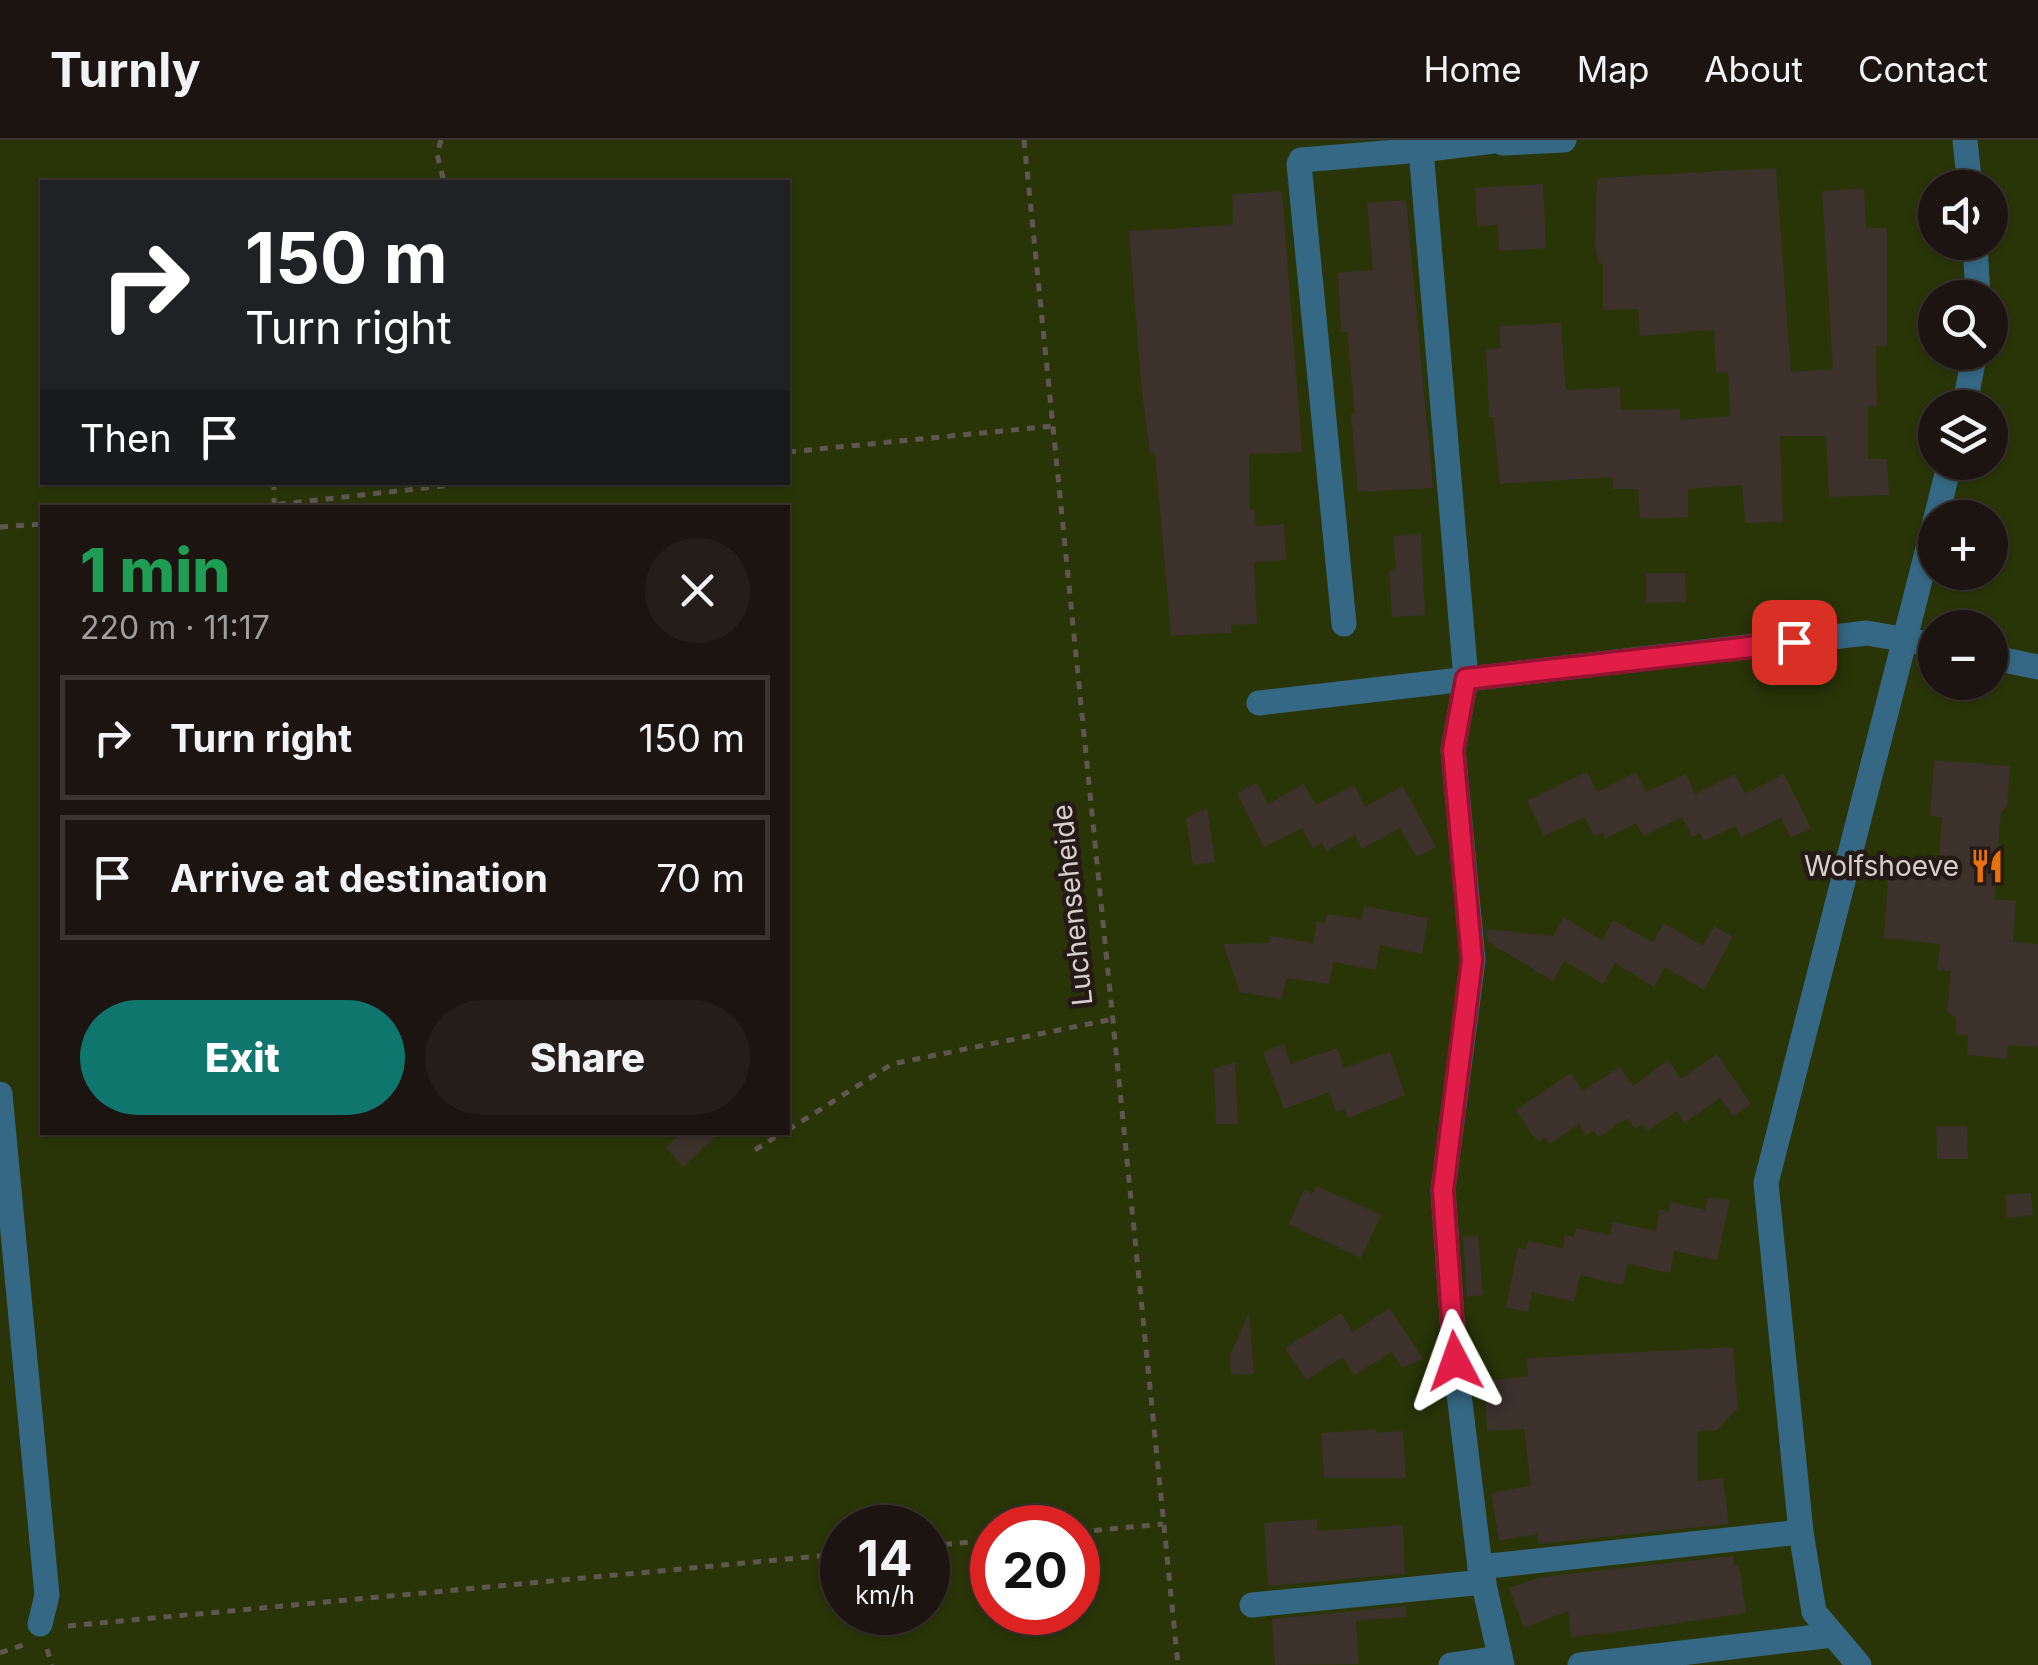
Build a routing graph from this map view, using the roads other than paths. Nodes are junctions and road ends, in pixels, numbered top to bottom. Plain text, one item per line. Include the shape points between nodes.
1 (1564, 140) edge
2 (1965, 140) edge
3 (1503, 141) edge
4 (1421, 150) junction
5 (1968, 170) edge
6 (1918, 586) edge
7 (1344, 624) dead end
8 (1905, 638) junction
9 (1918, 641) edge
10 (2008, 661) edge
11 (2038, 667) edge
12 (1466, 679) junction
13 (1259, 703) dead end
14 (0, 1094) edge
15 (1801, 1532) junction
16 (1482, 1574) junction
17 (1252, 1604) dead end
18 (40, 1624) road end
19 (1833, 1635) junction
20 (1501, 1661) edge
21 (1451, 1665) edge
22 (1580, 1665) edge
23 (1860, 1665) edge

1 - 3 street
2 - 5 street
3 - 4 street
4 - 7 street via 1298,164
4 - 12 street
6 - 8 street
8 - 9 street
8 - 12 street via 1868,633
8 - 15 street via 1766,1184
10 - 11 street
12 - 13 street
12 - 16 street via 1453,750 1472,960 1443,1190 1455,1361
14 - 18 street via 47,1594
15 - 16 street
15 - 19 street via 1814,1612
16 - 17 street
16 - 20 street
19 - 22 street
19 - 23 street
20 - 21 street

